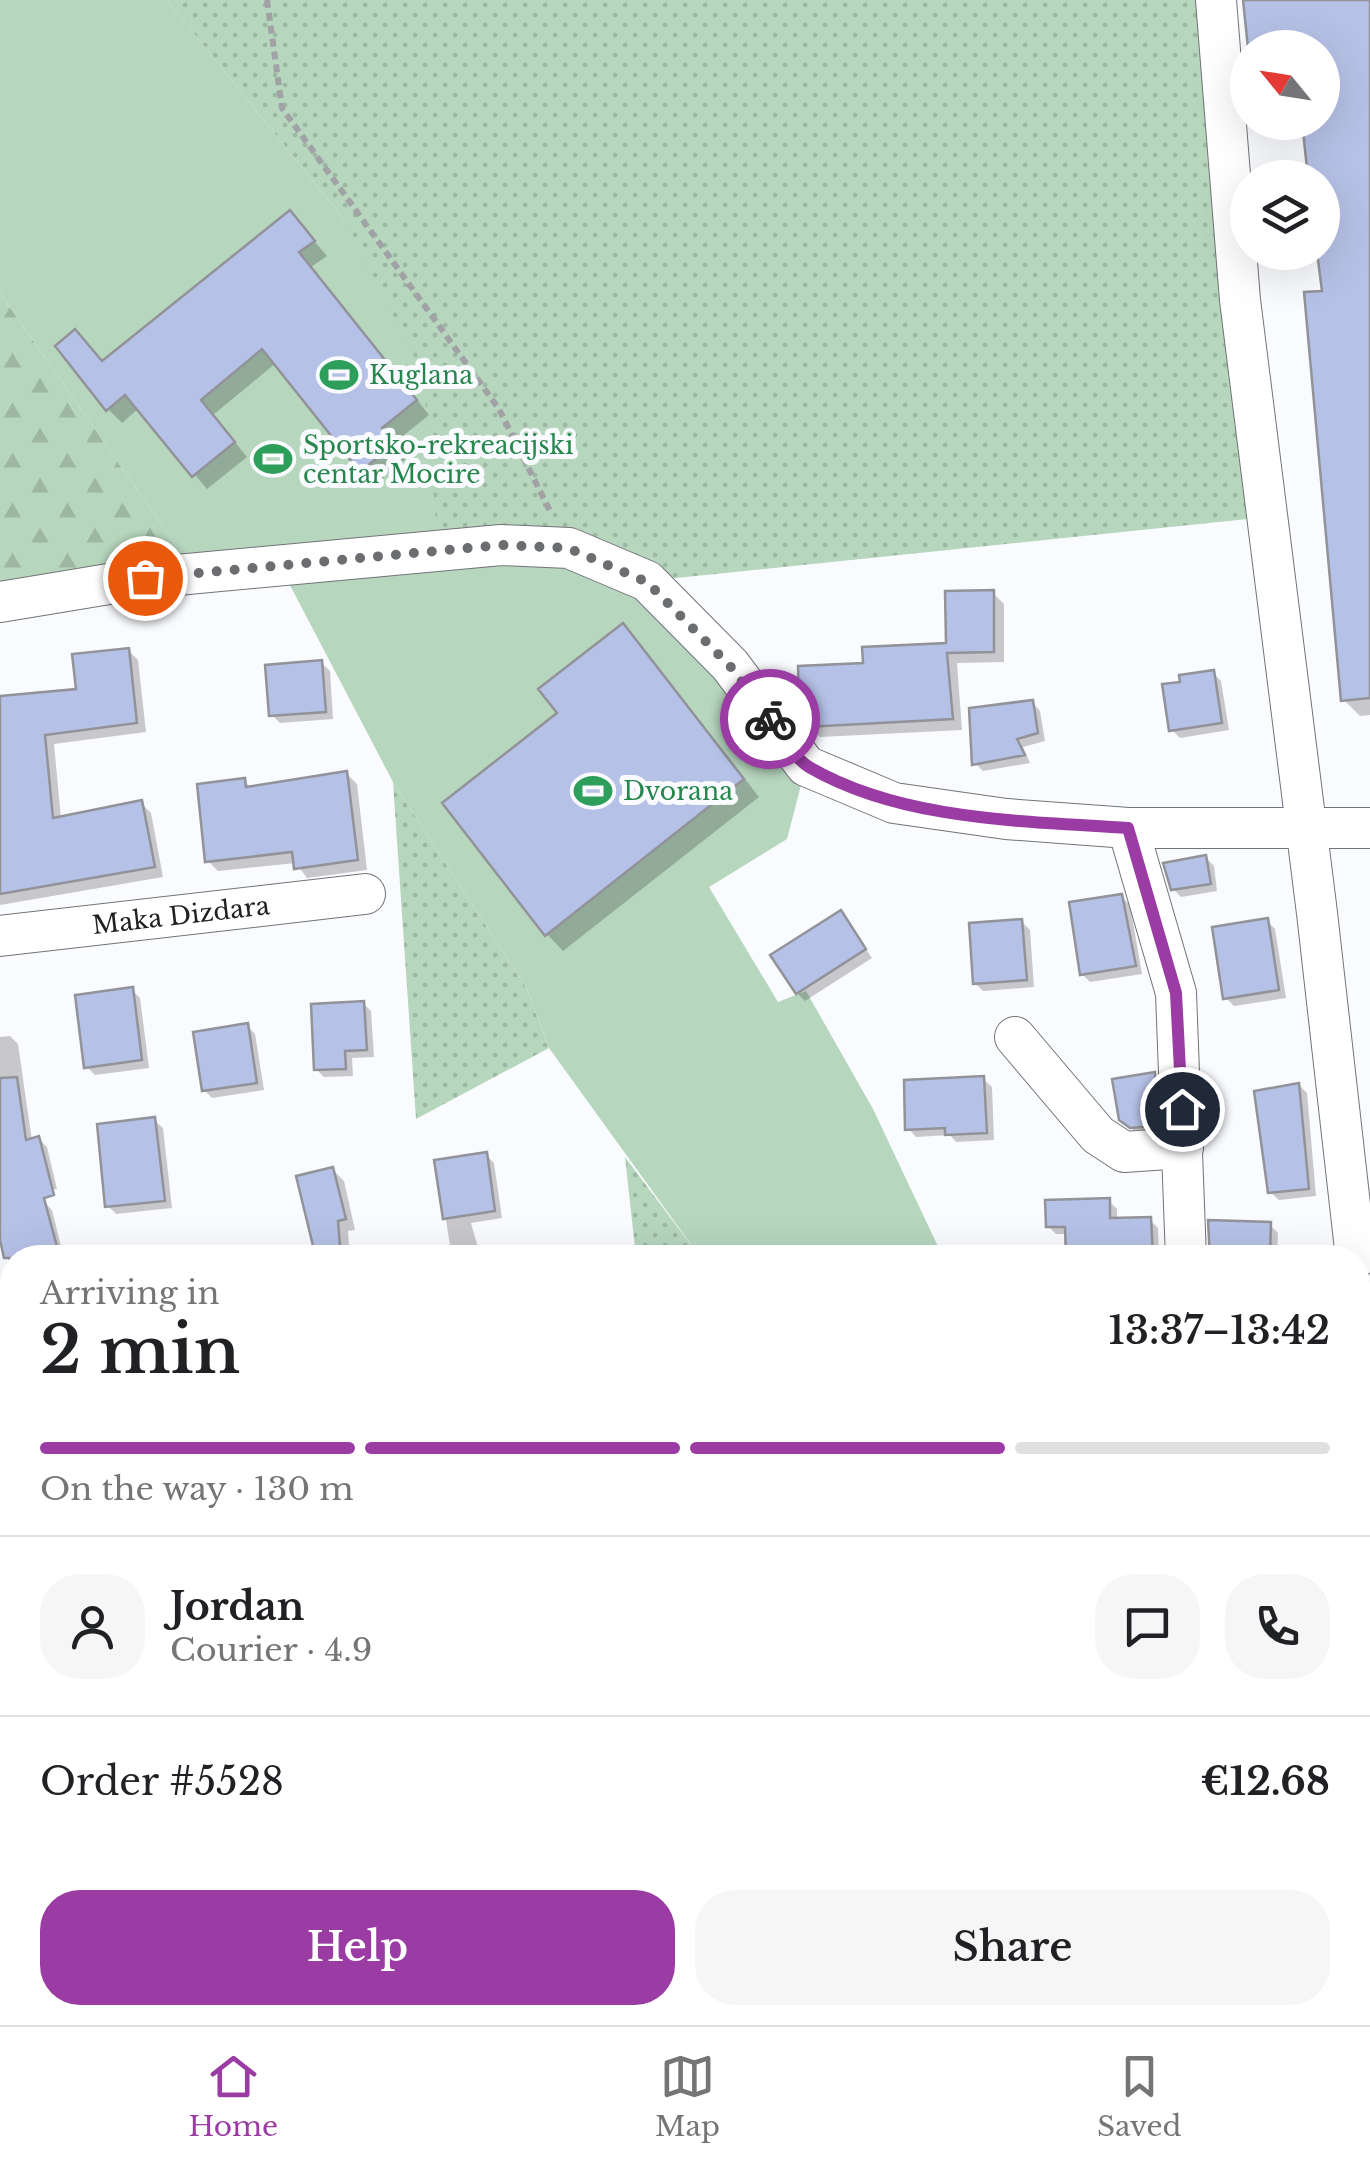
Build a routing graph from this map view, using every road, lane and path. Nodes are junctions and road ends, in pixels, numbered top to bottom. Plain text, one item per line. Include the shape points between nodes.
1 (267, 0) edge
2 (1216, 0) edge
3 (568, 548) junction
4 (0, 602) edge
5 (1128, 828) junction
6 (1370, 828) edge
7 (1304, 829) junction
8 (365, 894) dead end
9 (0, 936) edge
10 (1015, 1037) dead end
11 (1184, 1148) junction
12 (1186, 1245) edge
13 (1355, 1245) edge

1 - 3 path via 282,108 499,409
2 - 7 street via 1240,300
3 - 4 street via 501,545 145,578
3 - 5 street via 647,582 730,666 806,766 894,803 1006,820
5 - 7 street
5 - 11 street via 1176,993
6 - 7 street
7 - 13 street
8 - 9 street, Maka Dizdara
10 - 11 street via 1098,1135 1124,1152
11 - 12 street

